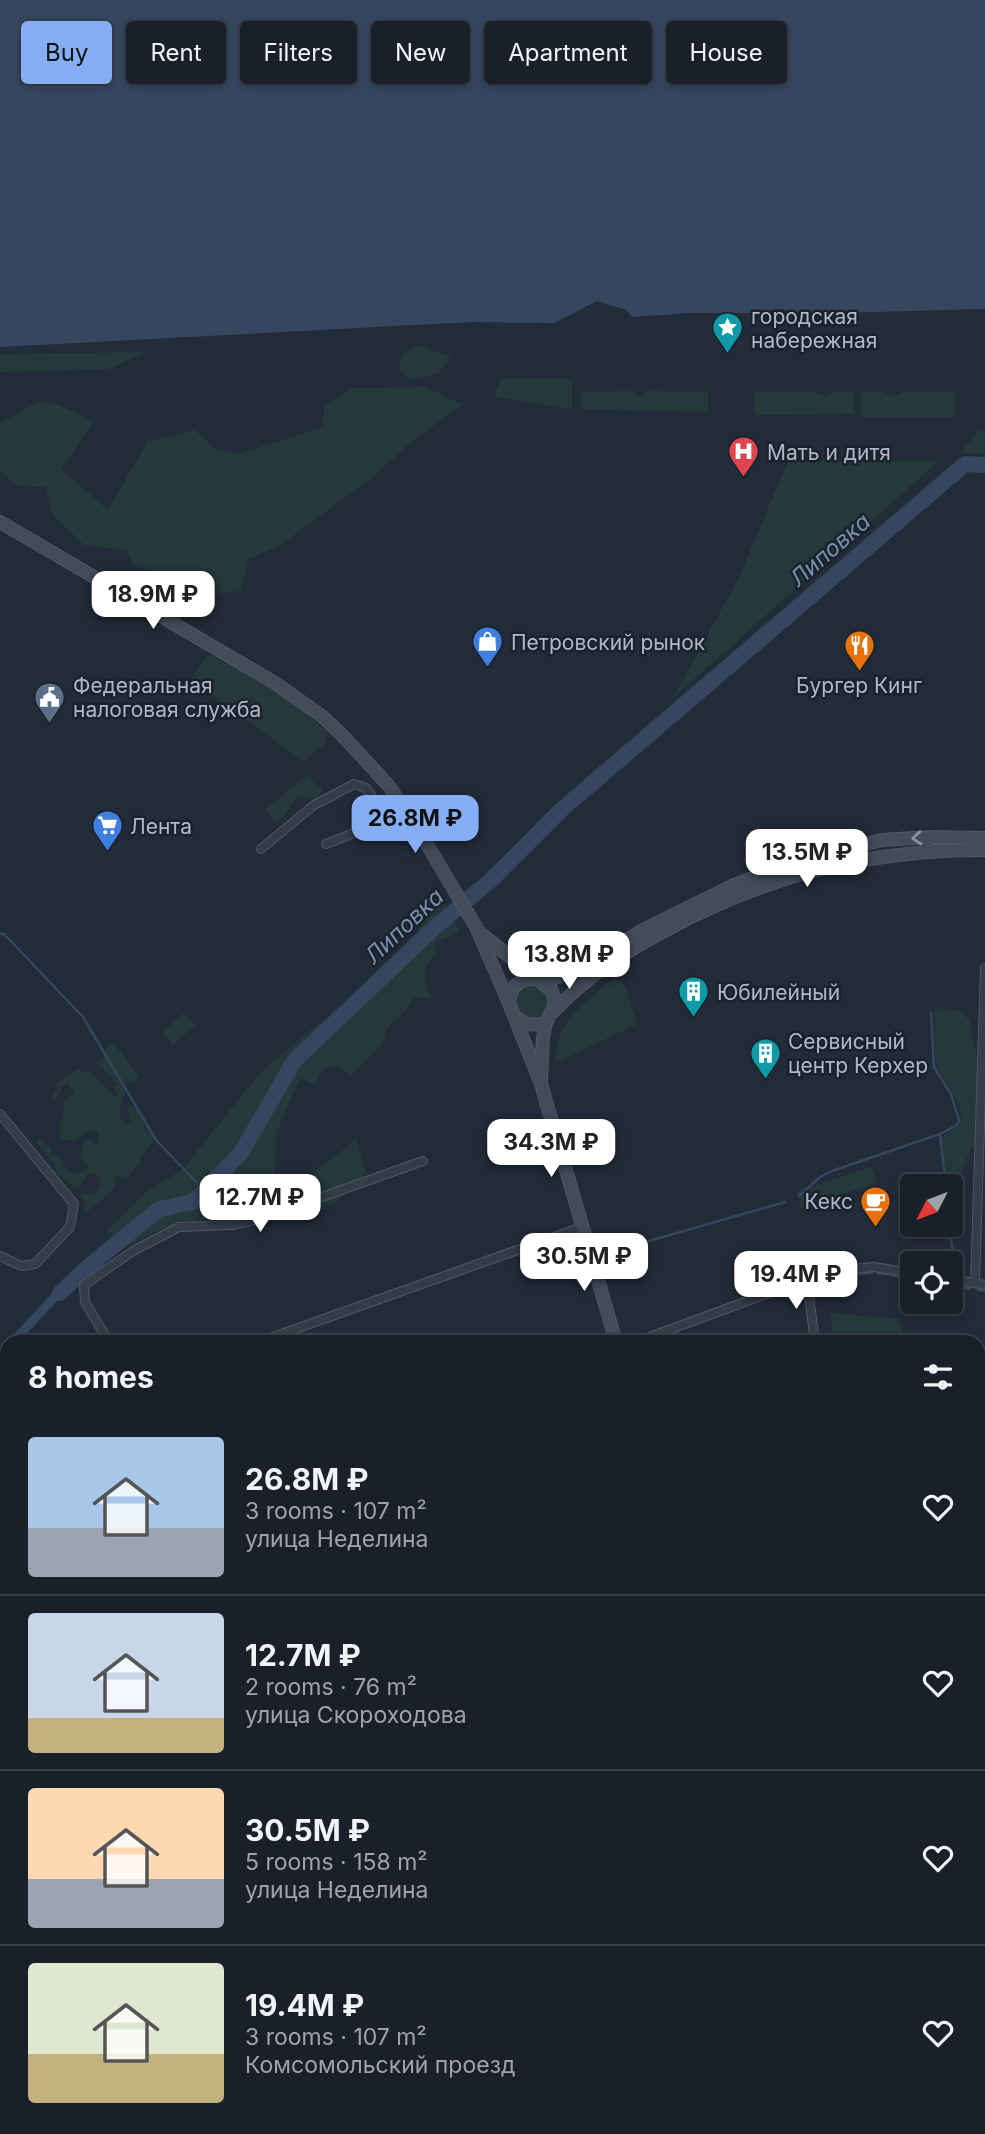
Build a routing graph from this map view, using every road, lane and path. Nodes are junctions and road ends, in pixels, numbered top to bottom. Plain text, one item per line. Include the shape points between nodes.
1 (0, 522) edge
2 (0, 530) edge
3 (34, 542) junction
4 (406, 811) junction
5 (388, 819) junction
6 (985, 838) edge
7 (326, 844) dead end
8 (261, 849) dead end
9 (985, 850) edge
10 (476, 929) junction
11 (985, 968) edge
12 (540, 981) junction
13 (511, 1009) junction
14 (550, 1017) junction
15 (541, 1084) junction
16 (0, 1114) edge
17 (423, 1161) dead end
18 (582, 1227) junction
19 (0, 1256) edge
20 (900, 1271) edge
21 (807, 1279) junction
22 (963, 1281) edge
23 (975, 1283) junction
24 (985, 1285) edge
25 (105, 1335) edge
26 (279, 1335) edge
27 (614, 1335) edge
28 (655, 1335) edge
29 (814, 1335) edge

1 - 3 main road
2 - 3 main road
3 - 4 main road via 312,709 354,746
4 - 5 street
4 - 10 main road
5 - 7 street
5 - 8 street via 366,788 354,784 314,805
6 -> 12 main road via 882,840 776,869 643,930 594,961
9 - 14 main road via 881,856 777,880 704,909 616,958 587,979
10 - 12 main road
10 - 13 main road
11 - 23 street
12 - 13 main road via 521,980 514,986
12 - 14 main road via 552,991 555,1002
13 - 14 main road via 527,1025
13 - 15 main road
14 - 15 main road
15 - 18 main road
16 - 19 street via 74,1205 70,1227 35,1264 21,1266
17 - 25 street via 260,1219 179,1227 133,1251 84,1285 85,1302
18 - 26 street
18 - 27 main road
20 - 21 street via 863,1267
21 - 28 street
21 - 29 street
22 - 23 street
23 - 24 street

